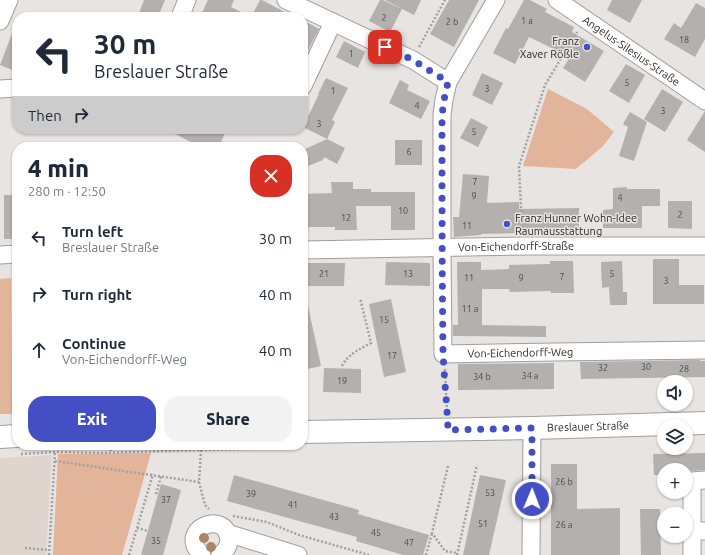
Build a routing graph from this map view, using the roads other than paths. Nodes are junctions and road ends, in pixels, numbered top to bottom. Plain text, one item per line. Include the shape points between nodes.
1 (9, 0) edge
2 (187, 0) edge
3 (286, 0) edge
4 (496, 0) edge
5 (557, 0) edge
6 (182, 12) edge
7 (0, 22) edge
8 (333, 22) junction
9 (308, 75) edge
10 (448, 82) junction
11 (12, 88) edge
12 (0, 89) edge
13 (705, 101) edge
14 (705, 246) edge
15 (442, 248) junction
16 (308, 250) edge
17 (12, 254) edge
18 (0, 255) edge
19 (705, 350) edge
20 (705, 423) edge
21 (532, 428) junction
22 (308, 432) edge
23 (12, 436) edge
24 (0, 437) edge
25 (705, 480) edge
26 (226, 526) junction
27 (698, 531) edge
28 (202, 555) edge
29 (220, 555) edge
30 (298, 555) edge
31 (531, 555) edge
32 (692, 555) edge

1 - 7 street
2 - 6 street
3 - 8 street
4 - 10 street
5 - 13 street, Angelus-Silesius-Straße
8 - 9 street
8 - 10 street via 413,60
10 - 15 street via 442,115
11 - 12 street
14 - 15 street, Von-Eichendorff-Straße
15 - 16 street, Von-Eichendorff-Straße
15 - 19 street, Von-Eichendorff-Weg via 444,354
17 - 18 street
20 - 21 main road, Breslauer Straße
21 - 22 main road, Breslauer Straße
21 - 31 street
23 - 24 main road
25 - 27 street via 692,481
26 - 28 street via 208,524 198,530 194,541
26 - 29 street via 229,538 227,548
26 - 30 street
27 - 32 street

